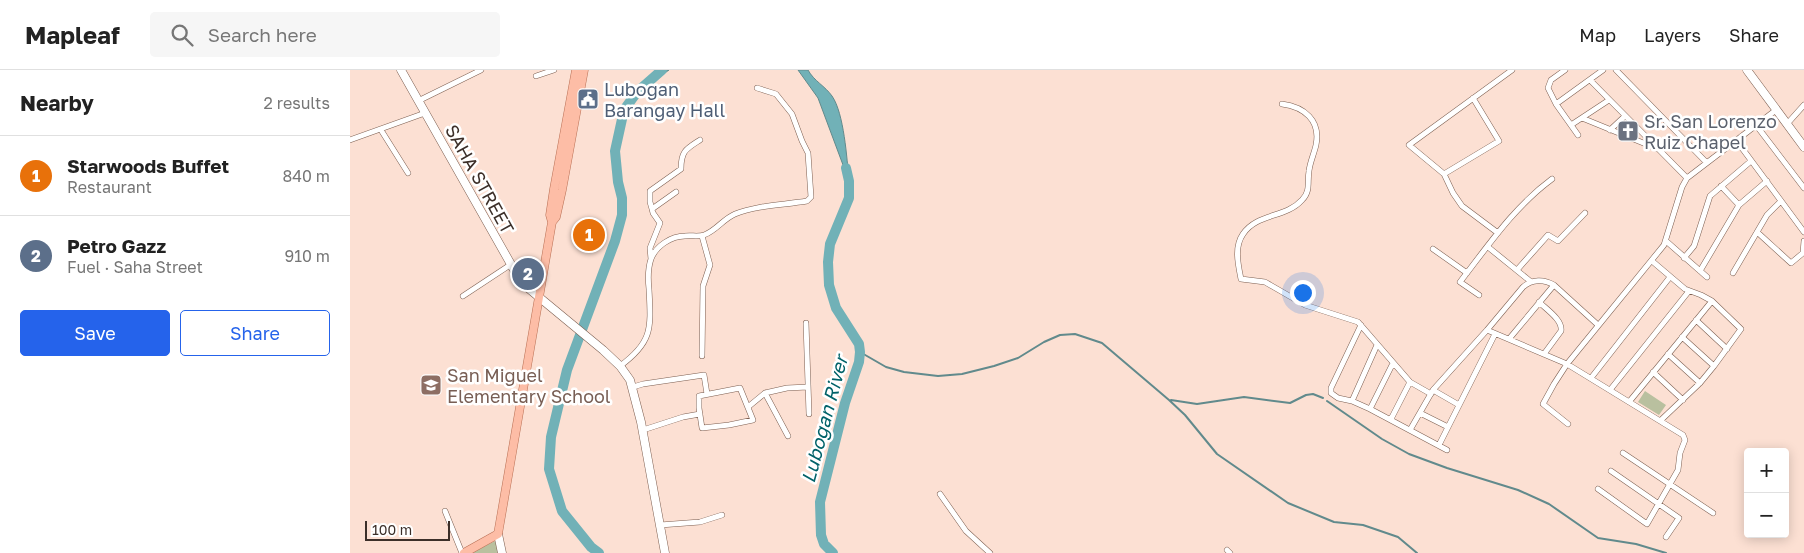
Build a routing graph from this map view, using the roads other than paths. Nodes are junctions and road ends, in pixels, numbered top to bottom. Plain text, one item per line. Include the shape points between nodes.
1 (401, 70) edge
2 (480, 70) edge
3 (554, 70) edge
4 (576, 70) edge
5 (584, 70) edge
6 (1512, 70) edge
7 (1565, 70) edge
8 (1603, 70) edge
9 (1616, 70) edge
10 (1747, 70) edge
11 (536, 76) dead end
12 (1590, 80) junction
13 (758, 88) dead end
14 (1473, 98) junction
15 (1608, 100) junction
16 (418, 101) junction
17 (1282, 104) dead end
18 (1556, 104) junction
19 (1804, 106) edge
20 (1776, 110) junction
21 (425, 113) junction
22 (1625, 116) junction
23 (1582, 118) junction
24 (1787, 124) junction
25 (1571, 125) junction
26 (1756, 125) junction
27 (380, 130) junction
28 (1610, 130) junction
29 (1578, 135) dead end
30 (350, 140) edge
31 (700, 140) dead end
32 (1736, 140) junction
33 (1804, 147) edge
34 (1660, 150) junction
35 (1751, 161) junction
36 (1706, 162) junction
37 (408, 173) dead end
38 (1444, 174) junction
39 (1687, 178) junction
40 (1552, 180) dead end
41 (1767, 180) junction
42 (1721, 186) junction
43 (1804, 188) edge
44 (676, 192) dead end
45 (1781, 201) junction
46 (1739, 205) junction
47 (652, 209) junction
48 (1585, 213) dead end
49 (552, 222) junction
50 (1757, 232) junction
51 (1804, 232) edge
52 (1498, 233) junction
53 (702, 236) junction
54 (1666, 241) junction
55 (1804, 242) edge
56 (1488, 247) junction
57 (1433, 249) dead end
58 (1684, 258) junction
59 (651, 259) junction
60 (1652, 261) junction
61 (510, 265) junction
62 (1517, 270) junction
63 (1700, 271) junction
64 (1467, 273) junction
65 (1733, 273) dead end
66 (1670, 277) junction
67 (1707, 277) dead end
68 (1530, 281) junction
69 (1554, 285) junction
70 (1690, 291) junction
71 (1479, 295) dead end
72 (463, 296) dead end
73 (539, 298) junction
74 (1712, 301) junction
75 (1539, 302) junction
76 (1696, 320) junction
77 (806, 323) dead end
78 (1361, 325) junction
79 (1598, 325) junction
80 (1487, 330) junction
81 (1495, 334) junction
82 (1682, 337) junction
83 (1509, 339) junction
84 (1377, 345) junction
85 (1727, 349) junction
86 (1544, 354) junction
87 (1668, 354) junction
88 (702, 356) dead end
89 (1393, 364) junction
90 (1567, 364) junction
91 (620, 366) junction
92 (1714, 366) junction
93 (1653, 372) junction
94 (1591, 378) junction
95 (1410, 382) junction
96 (1700, 383) junction
97 (633, 387) junction
98 (808, 387) junction
99 (1610, 390) junction
100 (1432, 392) junction
101 (765, 393) junction
102 (707, 394) junction
103 (1683, 400) junction
104 (1352, 401) junction
105 (1629, 402) junction
106 (1459, 404) junction
107 (748, 407) junction
108 (1370, 409) junction
109 (1420, 412) junction
110 (700, 414) junction
111 (809, 414) dead end
112 (1391, 419) junction
113 (1660, 421) junction
114 (1568, 424) dead end
115 (1448, 427) junction
116 (643, 430) junction
117 (1410, 430) junction
118 (788, 436) dead end
119 (1439, 446) junction
120 (1447, 450) dead end
121 (1623, 453) dead end
122 (1611, 471) dead end
123 (1669, 484) junction
124 (1598, 489) dead end
125 (940, 494) dead end
126 (1658, 504) junction
127 (446, 510) dead end
128 (1713, 513) dead end
129 (722, 515) dead end
130 (660, 525) junction
131 (498, 534) junction
132 (1666, 537) dead end
133 (463, 553) edge
134 (502, 553) edge
135 (665, 553) edge
136 (990, 553) edge

1 - 16 street, SAHA STREET
2 - 16 street
3 - 11 street
4 - 49 main road via 554,189
5 - 49 main road via 562,190
6 - 14 street
7 - 18 street via 1548,85
8 - 12 street
9 - 36 street
10 - 20 street
12 - 15 street
12 - 18 street
13 - 53 street via 776,94 792,114 808,152 811,197 807,201 742,212
14 - 38 street via 1499,141
14 - 38 street via 1409,145
15 - 22 street
15 - 23 street
16 - 21 street, SAHA STREET
17 - 78 street via 1302,110 1314,124 1317,134 1308,173 1309,188 1294,208 1261,219 1243,233 1237,254 1240,279 1265,282 1305,306 1350,318
18 - 25 street
19 - 24 street
20 - 24 street
20 - 26 street
21 - 27 street
21 - 61 street, SAHA STREET
22 - 28 street
22 - 34 street
23 - 25 street
23 - 28 street
24 - 33 street
25 - 29 street
26 - 32 street
26 - 43 street
27 - 30 street
27 - 37 street
28 - 34 street
31 - 47 street via 685,150 682,169 650,191
32 - 35 street
32 - 36 street
34 - 39 street
35 - 41 street
35 - 42 street
36 - 39 street
38 - 52 street via 1457,200
39 - 54 street
40 - 52 street via 1527,198
41 - 45 street
41 - 46 street
42 - 46 street
42 - 58 street via 1708,199 1694,246
44 - 47 street
45 - 50 street via 1770,211
45 - 51 street
46 - 63 street
47 - 59 street via 660,224 650,248
48 - 62 street via 1558,241 1548,235
49 - 73 main road
50 - 55 street via 1791,263 1803,252
50 - 65 street
52 - 56 street
53 - 59 street via 674,238 658,249
53 - 88 street via 710,268 703,286
54 - 58 street
54 - 60 street
56 - 62 street
56 - 64 street
57 - 64 street
58 - 63 street
59 - 91 street via 648,282 650,320 646,338 638,351
60 - 66 street
60 - 79 street
61 - 72 street
61 - 73 street, SAHA STREET via 523,284
62 - 68 street
63 - 67 street
64 - 71 street via 1460,282
66 - 70 street
66 - 94 street
68 - 69 street
68 - 80 street
69 - 75 street
69 - 79 street
70 - 74 street
70 - 99 street
73 - 91 street, SAHA STREET
73 - 131 main road
74 - 76 street
74 - 85 street via 1740,327 1740,332
75 - 83 street
75 - 86 street via 1562,327
76 - 82 street
76 - 85 street
77 - 98 street
78 - 84 street
78 - 104 street via 1330,391 1333,396
79 - 90 street
80 - 81 street
80 - 100 street
81 - 83 street
81 - 106 street
82 - 87 street
82 - 92 street
83 - 86 street
84 - 89 street
84 - 104 street
85 - 92 street
86 - 90 street
87 - 93 street
87 - 96 street
89 - 95 street
89 - 108 street
90 - 94 street
90 - 114 street via 1543,404
91 - 97 street, SAHA STREET
92 - 96 street
93 - 103 street
93 - 105 street
94 - 99 street
95 - 100 street
95 - 112 street
96 - 103 street
97 - 102 street via 704,374
97 - 116 street, SAHA STREET
98 - 101 street
98 - 111 street
99 - 105 street
100 - 106 street
100 - 109 street
101 - 107 street
101 - 118 street
102 - 107 street via 740,388
102 - 110 street via 699,396
103 - 113 street
104 - 108 street
105 - 113 street
106 - 115 street
107 - 110 street via 752,420 717,427 702,428
108 - 112 street
109 - 115 street
109 - 117 street
110 - 116 street
112 - 117 street
113 - 123 street via 1683,435 1685,440 1678,470
115 - 119 street
116 - 130 street, SAHA STREET
117 - 119 street
119 - 120 street
121 - 123 street
122 - 126 street
123 - 126 street
123 - 128 street
124 - 126 street via 1647,524
125 - 136 street via 966,531
126 - 132 street via 1679,518
127 - 133 street
129 - 130 street via 700,522
130 - 135 street, SAHA STREET
131 - 133 main road
131 - 134 street

